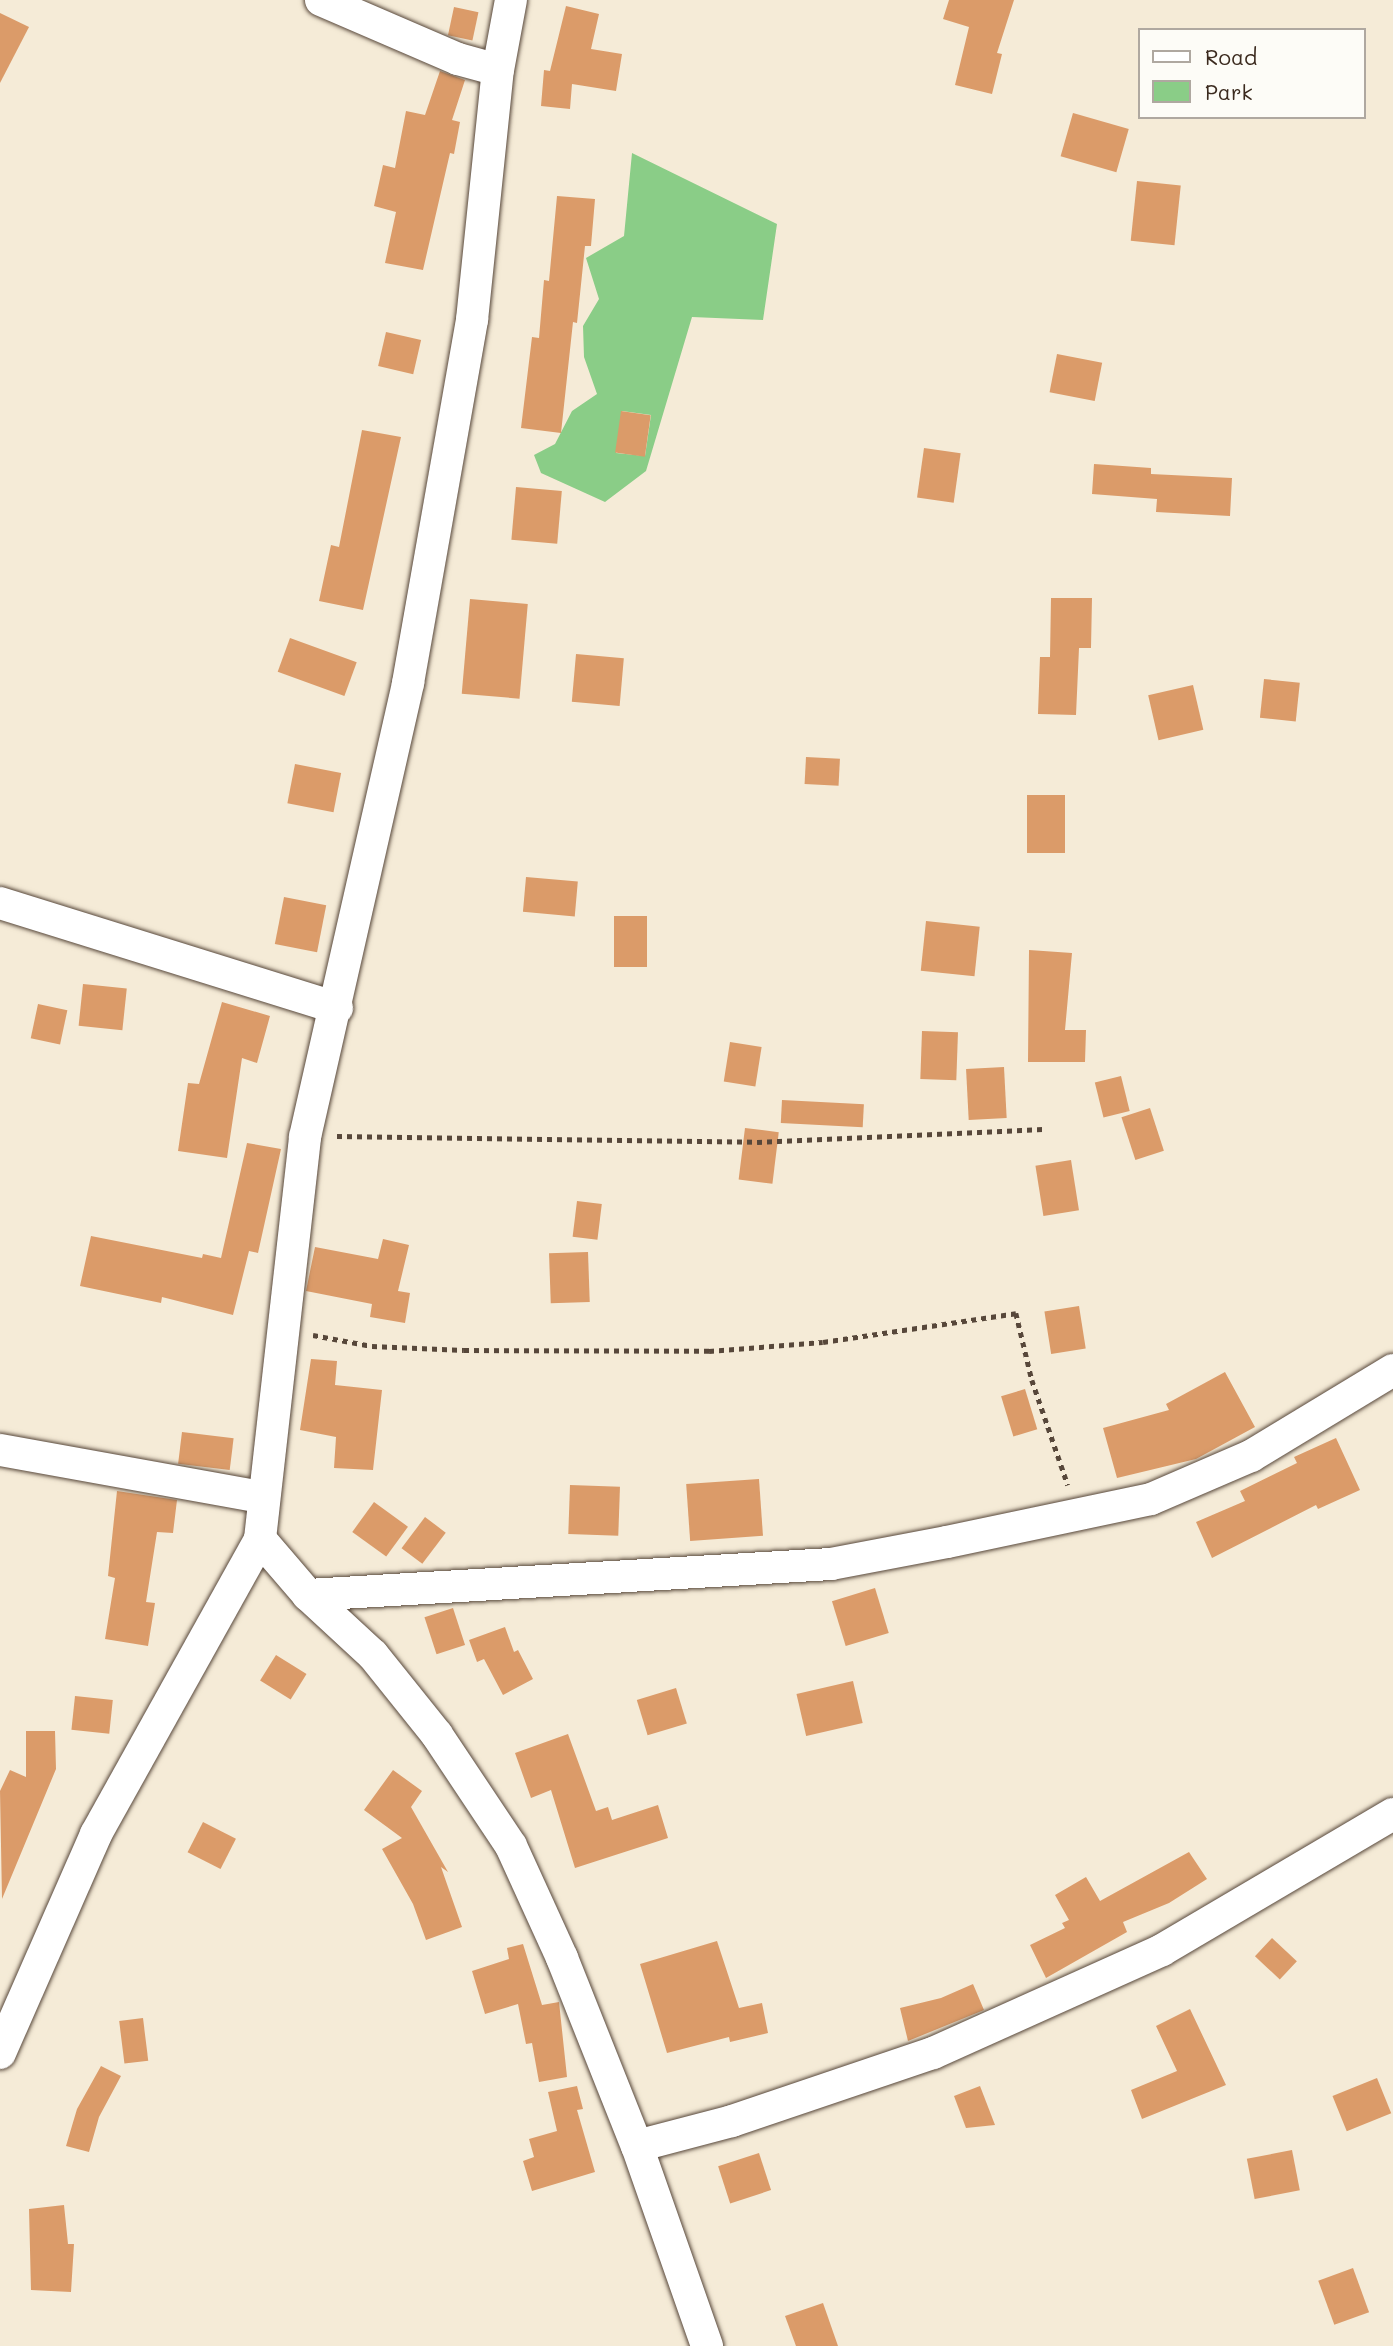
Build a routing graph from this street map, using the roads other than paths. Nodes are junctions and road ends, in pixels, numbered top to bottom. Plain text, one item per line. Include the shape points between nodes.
1 (321, 0) edge
2 (511, 0) edge
3 (498, 70) junction
4 (0, 903) edge
5 (337, 1008) junction
6 (1393, 1370) edge
7 (0, 1450) edge
8 (262, 1497) junction
9 (260, 1539) junction
10 (308, 1595) junction
11 (1393, 1814) edge
12 (0, 2053) edge
13 (637, 2146) junction
14 (708, 2346) edge

1 - 3 street via 458,59
2 - 3 street
3 - 5 street via 467,346 408,683
4 - 5 street
5 - 8 street via 305,1137
6 - 10 street via 1251,1456 1151,1499 831,1564
7 - 8 street
8 - 9 street
9 - 10 street
9 - 12 street via 96,1834
10 - 13 street via 373,1655 437,1735 511,1846 562,1958
11 - 13 street via 1162,1950 933,2053 732,2121
13 - 14 street

